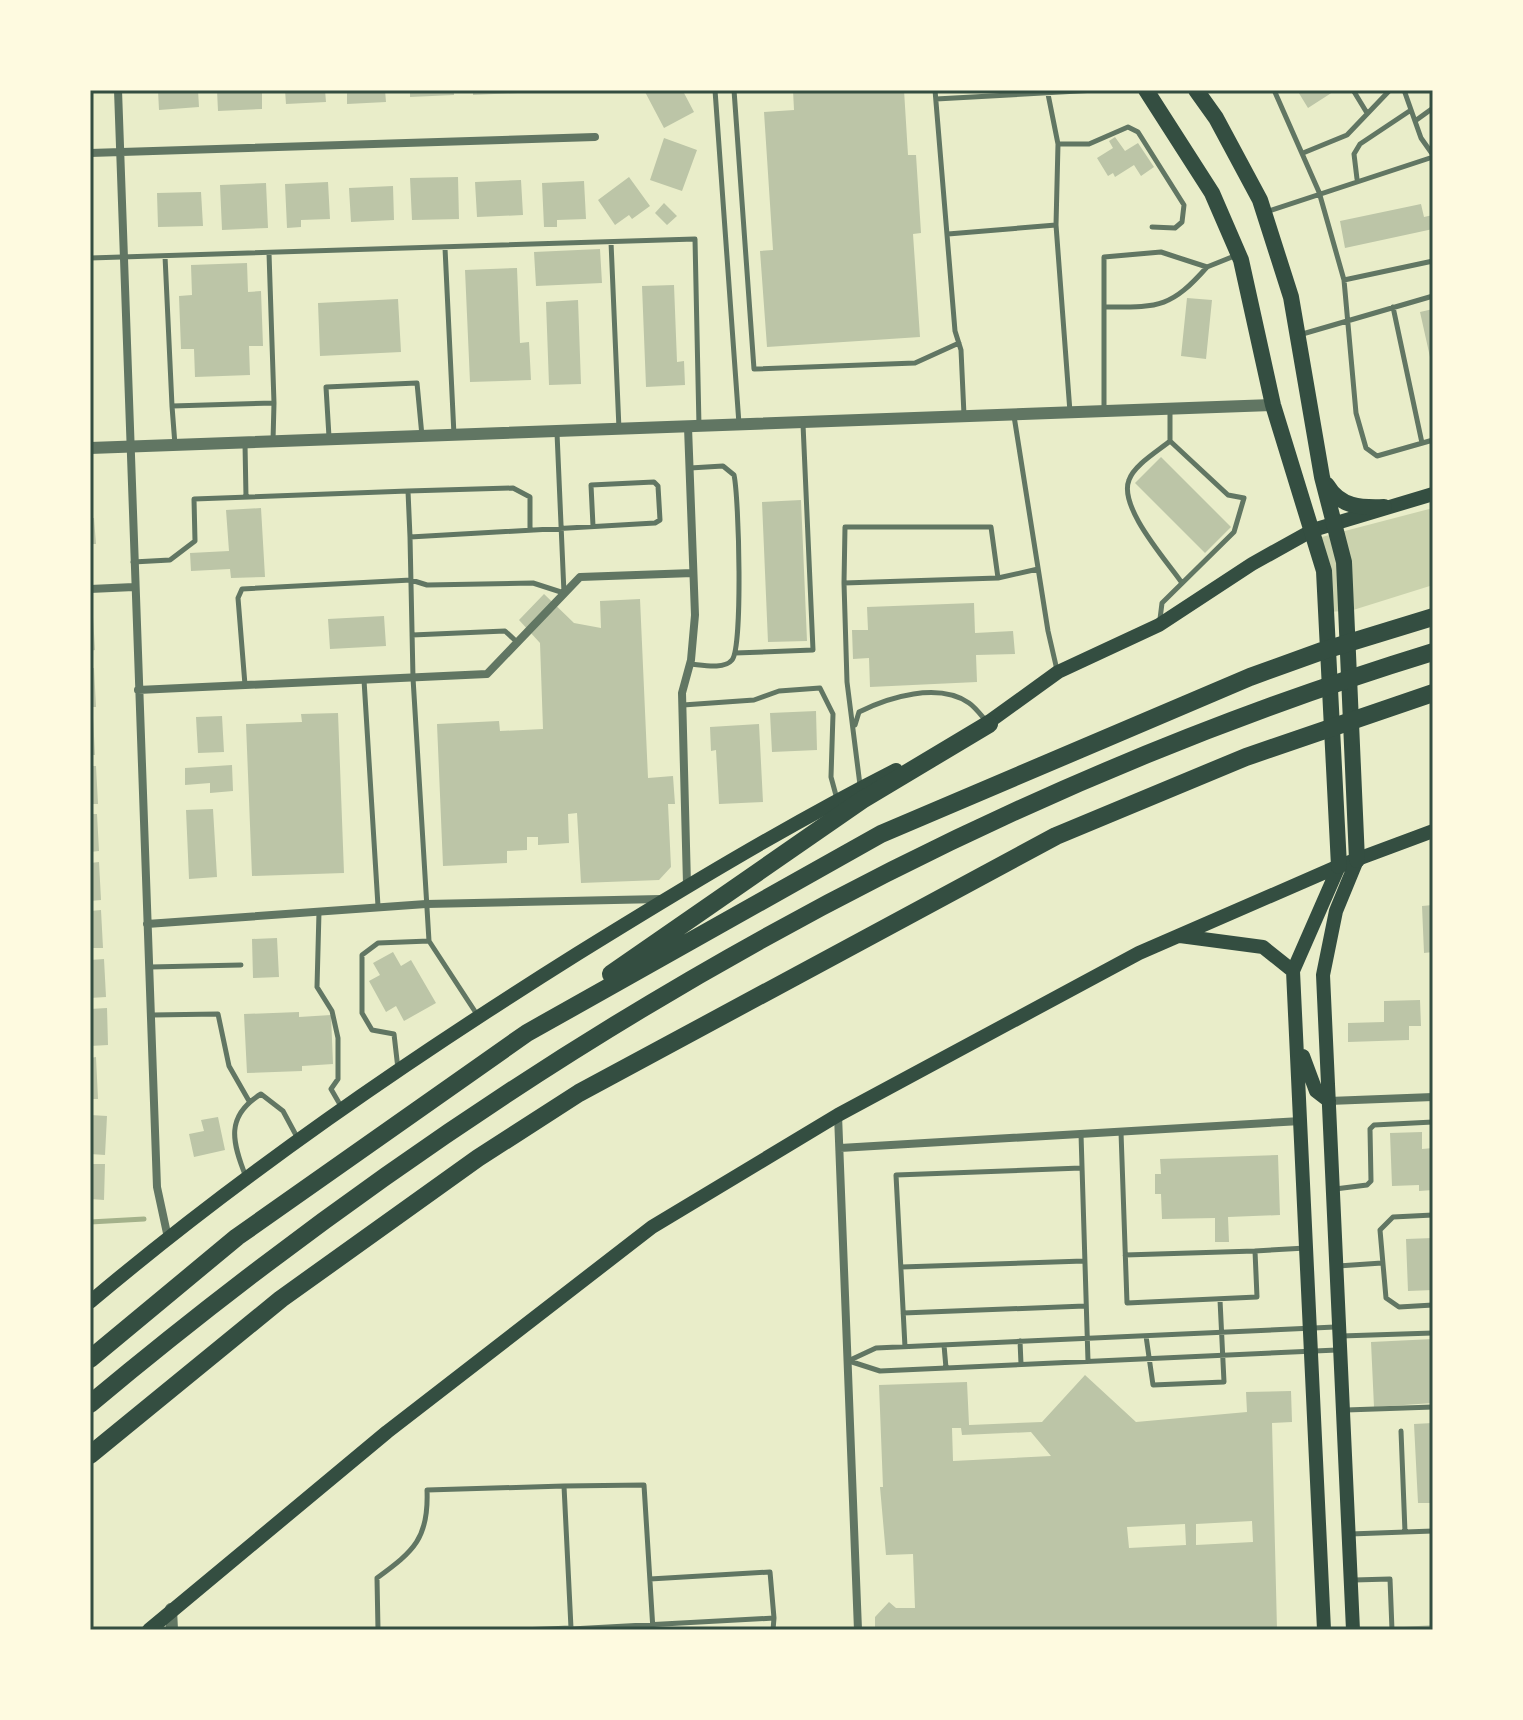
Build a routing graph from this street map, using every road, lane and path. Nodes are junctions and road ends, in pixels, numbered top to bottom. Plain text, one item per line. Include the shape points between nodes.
1 (118, 90) edge
2 (715, 90) edge
3 (734, 90) edge
4 (935, 90) edge
5 (1096, 90) edge
6 (1146, 90) edge
7 (1196, 90) edge
8 (1274, 90) edge
9 (1353, 90) edge
10 (1390, 90) edge
11 (1404, 90) edge
12 (1048, 94) junction
13 (936, 99) junction
14 (1433, 108) edge
15 (1411, 110) junction
16 (1367, 113) junction
17 (1415, 121) junction
18 (595, 137) dead end
19 (1058, 144) junction
20 (120, 152) junction
21 (90, 153) edge
22 (1303, 153) junction
23 (1433, 156) edge
24 (1357, 179) junction
25 (1319, 192) junction
26 (1265, 212) junction
27 (1056, 225) junction
28 (1152, 227) dead end
29 (948, 234) junction
30 (611, 242) junction
31 (445, 248) junction
32 (269, 253) junction
33 (1238, 254) junction
34 (165, 256) junction
35 (124, 257) junction
36 (90, 258) edge
37 (1433, 261) edge
38 (1207, 267) junction
39 (1344, 280) junction
40 (1433, 296) edge
41 (1104, 307) junction
42 (1393, 307) junction
43 (1346, 321) junction
44 (1298, 335) junction
45 (959, 343) junction
46 (274, 403) junction
47 (1273, 405) junction
48 (172, 406) junction
49 (1170, 410) junction
50 (1104, 412) junction
51 (1070, 413) junction
52 (1014, 415) junction
53 (964, 417) junction
54 (803, 423) junction
55 (739, 425) junction
56 (693, 427) junction
57 (619, 430) junction
58 (557, 432) junction
59 (454, 436) junction
60 (422, 437) junction
61 (329, 440) junction
62 (1433, 440) edge
63 (1170, 441) junction
64 (273, 442) junction
65 (245, 443) junction
66 (1422, 443) junction
67 (175, 445) junction
68 (130, 447) junction
69 (90, 448) edge
70 (689, 468) junction
71 (1322, 477) junction
72 (408, 491) junction
73 (1433, 494) edge
74 (246, 497) junction
75 (1384, 507) junction
76 (1334, 521) junction
77 (593, 526) junction
78 (561, 528) junction
79 (530, 530) junction
80 (1313, 530) junction
81 (410, 537) junction
82 (133, 562) junction
83 (1038, 569) junction
84 (693, 573) junction
85 (998, 578) junction
86 (411, 580) junction
87 (844, 583) junction
88 (1182, 583) junction
89 (134, 587) junction
90 (90, 589) edge
91 (564, 593) junction
92 (1433, 617) edge
93 (1159, 625) junction
94 (412, 635) junction
95 (517, 642) junction
96 (1433, 652) edge
97 (735, 653) junction
98 (690, 664) junction
99 (1058, 672) junction
100 (413, 678) junction
101 (364, 680) junction
102 (245, 685) junction
103 (138, 690) junction
104 (1433, 693) edge
105 (682, 705) junction
106 (989, 724) junction
107 (854, 726) junction
108 (861, 794) junction
109 (838, 800) junction
110 (1433, 831) edge
111 (1357, 854) junction
112 (1339, 860) junction
113 (687, 884) junction
114 (666, 899) junction
115 (426, 904) junction
116 (378, 907) junction
117 (319, 911) junction
118 (147, 924) junction
119 (1176, 936) junction
120 (429, 941) junction
121 (241, 965) dead end
122 (149, 967) junction
123 (1293, 971) junction
124 (151, 1015) junction
125 (478, 1016) junction
126 (527, 1033) junction
127 (1298, 1040) junction
128 (398, 1071) junction
129 (1433, 1097) edge
130 (249, 1101) junction
131 (1329, 1101) junction
132 (1433, 1105) edge
133 (343, 1109) junction
134 (838, 1115) junction
135 (1301, 1121) junction
136 (1433, 1122) edge
137 (1121, 1131) junction
138 (1080, 1133) junction
139 (299, 1140) junction
140 (840, 1148) junction
141 (1081, 1168) junction
142 (246, 1178) junction
143 (1333, 1189) junction
144 (1433, 1215) edge
145 (168, 1238) junction
146 (1307, 1248) junction
147 (1255, 1251) junction
148 (1125, 1255) junction
149 (1084, 1261) junction
150 (1382, 1263) junction
151 (1337, 1266) junction
152 (901, 1267) junction
153 (1220, 1300) junction
154 (90, 1302) edge
155 (1433, 1305) edge
156 (1085, 1306) junction
157 (903, 1313) junction
158 (1311, 1328) junction
159 (1221, 1332) junction
160 (1433, 1333) edge
161 (1146, 1335) junction
162 (1086, 1338) junction
163 (1340, 1338) junction
164 (1020, 1341) junction
165 (944, 1345) junction
166 (905, 1347) junction
167 (1311, 1351) junction
168 (1222, 1355) junction
169 (1147, 1358) junction
170 (90, 1359) edge
171 (848, 1361) junction
172 (1088, 1361) junction
173 (1021, 1364) junction
174 (946, 1368) junction
175 (90, 1404) edge
176 (1433, 1407) edge
177 (1343, 1410) junction
178 (1401, 1431) dead end
179 (90, 1455) edge
180 (564, 1486) junction
181 (1433, 1531) edge
182 (1405, 1532) junction
183 (1349, 1534) junction
184 (650, 1579) junction
185 (1351, 1580) junction
186 (171, 1609) junction
187 (774, 1618) junction
188 (653, 1627) edge
189 (571, 1629) edge
190 (149, 1630) edge
191 (172, 1630) edge
192 (378, 1630) edge
193 (520, 1630) edge
194 (773, 1630) edge
195 (858, 1630) edge
196 (1324, 1630) edge
197 (1353, 1630) edge
198 (1392, 1630) edge

1 - 20 street
2 - 55 lane
3 - 45 lane via 754,369 915,363
4 - 13 lane
5 - 12 lane
6 - 33 main road via 1212,193
7 - 26 main road
8 - 22 lane
9 - 16 lane
10 - 16 lane
11 - 15 lane
12 - 13 lane
12 - 19 lane
13 - 29 lane
14 - 17 lane
15 - 17 lane
15 - 24 lane via 1360,144 1354,154
16 - 22 lane via 1347,135
17 - 23 lane
18 - 20 street
19 - 27 lane
19 - 28 lane via 1089,144 1128,127 1138,132 1184,205 1182,222 1175,228
20 - 21 street
20 - 35 street
22 - 25 lane
23 - 24 lane
24 - 25 lane
25 - 26 lane
25 - 39 lane
26 - 44 main road
27 - 29 lane
27 - 51 lane
29 - 45 lane
30 - 31 lane
30 - 56 lane via 695,239
30 - 57 lane
31 - 32 lane
31 - 59 lane
32 - 34 lane
32 - 46 lane
33 - 38 lane
33 - 47 main road
34 - 35 lane
34 - 48 lane
35 - 36 lane
35 - 68 street
37 - 39 lane
38 - 41 lane via 1173,300 1149,307
38 - 41 lane via 1161,252 1104,257
39 - 43 lane
40 - 42 lane
41 - 50 lane
42 - 43 lane
42 - 66 lane
43 - 44 lane
43 - 66 lane via 1356,413 1366,448 1377,456
44 - 71 main road
45 - 53 lane
46 - 48 lane
46 - 64 lane
47 - 49 street
47 - 80 main road
48 - 67 lane
49 - 50 street
49 - 63 lane
50 - 51 street
51 - 52 street
52 - 53 street
52 - 83 lane
53 - 54 street
54 - 55 street
54 - 97 lane via 813,650
55 - 56 street
56 - 57 street
56 - 70 street
57 - 58 street
58 - 59 street
58 - 78 lane
59 - 60 street
60 - 61 street
60 - 61 lane via 417,383 326,387
61 - 64 street
62 - 66 lane
63 - 88 lane via 1130,476 1127,485 1135,517
63 - 88 lane via 1228,495 1244,498 1234,532
64 - 65 street
65 - 67 street
65 - 74 lane
67 - 68 street
68 - 69 street
68 - 82 street
70 - 84 street
70 - 97 lane via 723,466 734,475
71 - 75 main road via 1341,501 1362,508
71 - 76 main road
72 - 74 lane
72 - 79 lane via 513,488 530,497
72 - 81 lane
73 - 75 main road
74 - 82 lane via 194,499 195,541 170,560
75 - 76 main road
76 - 80 main road
76 - 111 main road via 1344,562
77 - 77 lane via 591,485 658,486 660,520
77 - 78 lane
78 - 79 lane
78 - 91 lane
79 - 81 lane
80 - 93 main road
80 - 112 main road via 1324,571
81 - 86 lane
82 - 89 street
83 - 85 lane
83 - 99 lane
84 - 91 street via 580,577
84 - 98 street
85 - 87 lane
85 - 87 lane via 991,527 845,527
86 - 91 lane via 427,585 533,583
86 - 94 lane
86 - 102 lane via 242,589 238,598
87 - 107 lane
88 - 93 lane via 1162,603
89 - 90 street
89 - 103 street
91 - 95 street
92 - 126 highway via 1250,677 881,834
93 - 99 main road
94 - 95 lane via 505,631
94 - 100 lane
95 - 100 street via 487,674
96 - 175 highway via 1237,720 1076,784 918,857 738,951 537,1071 357,1194
97 - 98 lane via 729,664
98 - 105 street
99 - 106 main road
100 - 101 street
100 - 115 lane
101 - 102 street
101 - 116 lane
102 - 103 street
103 - 118 street
104 - 179 highway via 1246,757 1056,836 579,1093 293,1290
105 - 109 lane via 820,688 833,714 831,777
105 - 113 street
106 - 107 lane via 969,703 950,694 890,697 859,712
106 - 108 highway
107 - 108 lane
108 - 109 main road
108 - 126 highway
109 - 113 main road
110 - 111 main road
111 - 112 main road
111 - 131 main road via 1336,911 1324,966
112 - 119 main road
112 - 123 main road
113 - 114 main road
114 - 115 street
114 - 125 main road
115 - 116 street
115 - 120 lane
116 - 117 street
117 - 118 street
117 - 133 lane via 317,987 332,1011 338,1038 338,1079 331,1089
118 - 122 street
119 - 123 main road via 1263,947
119 - 134 main road
120 - 125 lane
120 - 128 lane via 378,943 362,955 362,1013 372,1030 394,1034
121 - 122 lane
122 - 124 street
123 - 127 main road
124 - 130 lane via 218,1014 229,1066
124 - 145 street via 157,1187
125 - 128 main road
126 - 170 highway via 237,1237
127 - 131 main road via 1316,1091
127 - 135 main road
128 - 133 main road
129 - 131 street
129 - 132 lane
130 - 139 lane via 261,1094 283,1111
130 - 142 lane via 236,1115 235,1143
131 - 143 main road
133 - 139 main road
134 - 140 street
134 - 186 main road via 652,1227 387,1432
135 - 137 street
135 - 146 main road
136 - 143 lane via 1374,1125 1371,1181
137 - 138 street
137 - 148 lane
138 - 140 street
138 - 141 lane
139 - 142 main road
140 - 171 street
141 - 149 lane
141 - 152 lane via 896,1175
142 - 145 main road
143 - 151 main road
144 - 150 lane via 1393,1217 1380,1230
145 - 154 main road
146 - 147 lane
146 - 158 main road
147 - 148 lane
147 - 153 lane via 1257,1297
148 - 153 lane via 1127,1303
149 - 152 lane
149 - 156 lane
150 - 151 lane
150 - 155 lane via 1386,1298 1399,1307
151 - 163 main road
152 - 157 lane
153 - 159 lane
156 - 157 lane
156 - 162 lane
157 - 166 lane
158 - 159 lane
158 - 163 lane
158 - 167 main road
159 - 161 lane
159 - 168 lane
160 - 163 lane
161 - 162 lane
161 - 169 lane
162 - 164 lane
162 - 172 lane
163 - 167 lane
163 - 177 main road
164 - 165 lane
164 - 173 lane
165 - 166 lane
165 - 174 lane
166 - 171 lane via 876,1348
167 - 168 lane
167 - 196 main road
168 - 169 lane
168 - 169 lane via 1224,1382 1181,1384 1153,1385
169 - 172 lane
171 - 174 lane via 880,1371
171 - 195 street
172 - 173 lane
173 - 174 lane
176 - 177 lane
177 - 183 main road
178 - 182 lane
180 - 184 lane via 644,1485
180 - 189 lane
180 - 192 lane via 427,1490 428,1518 422,1535 405,1558 377,1578
181 - 182 lane
182 - 183 lane
183 - 185 main road
184 - 187 lane via 770,1572
184 - 188 lane
185 - 197 main road
185 - 198 lane via 1390,1579
186 - 190 main road
186 - 191 street
187 - 188 lane
187 - 194 lane
188 - 189 lane
189 - 193 lane

